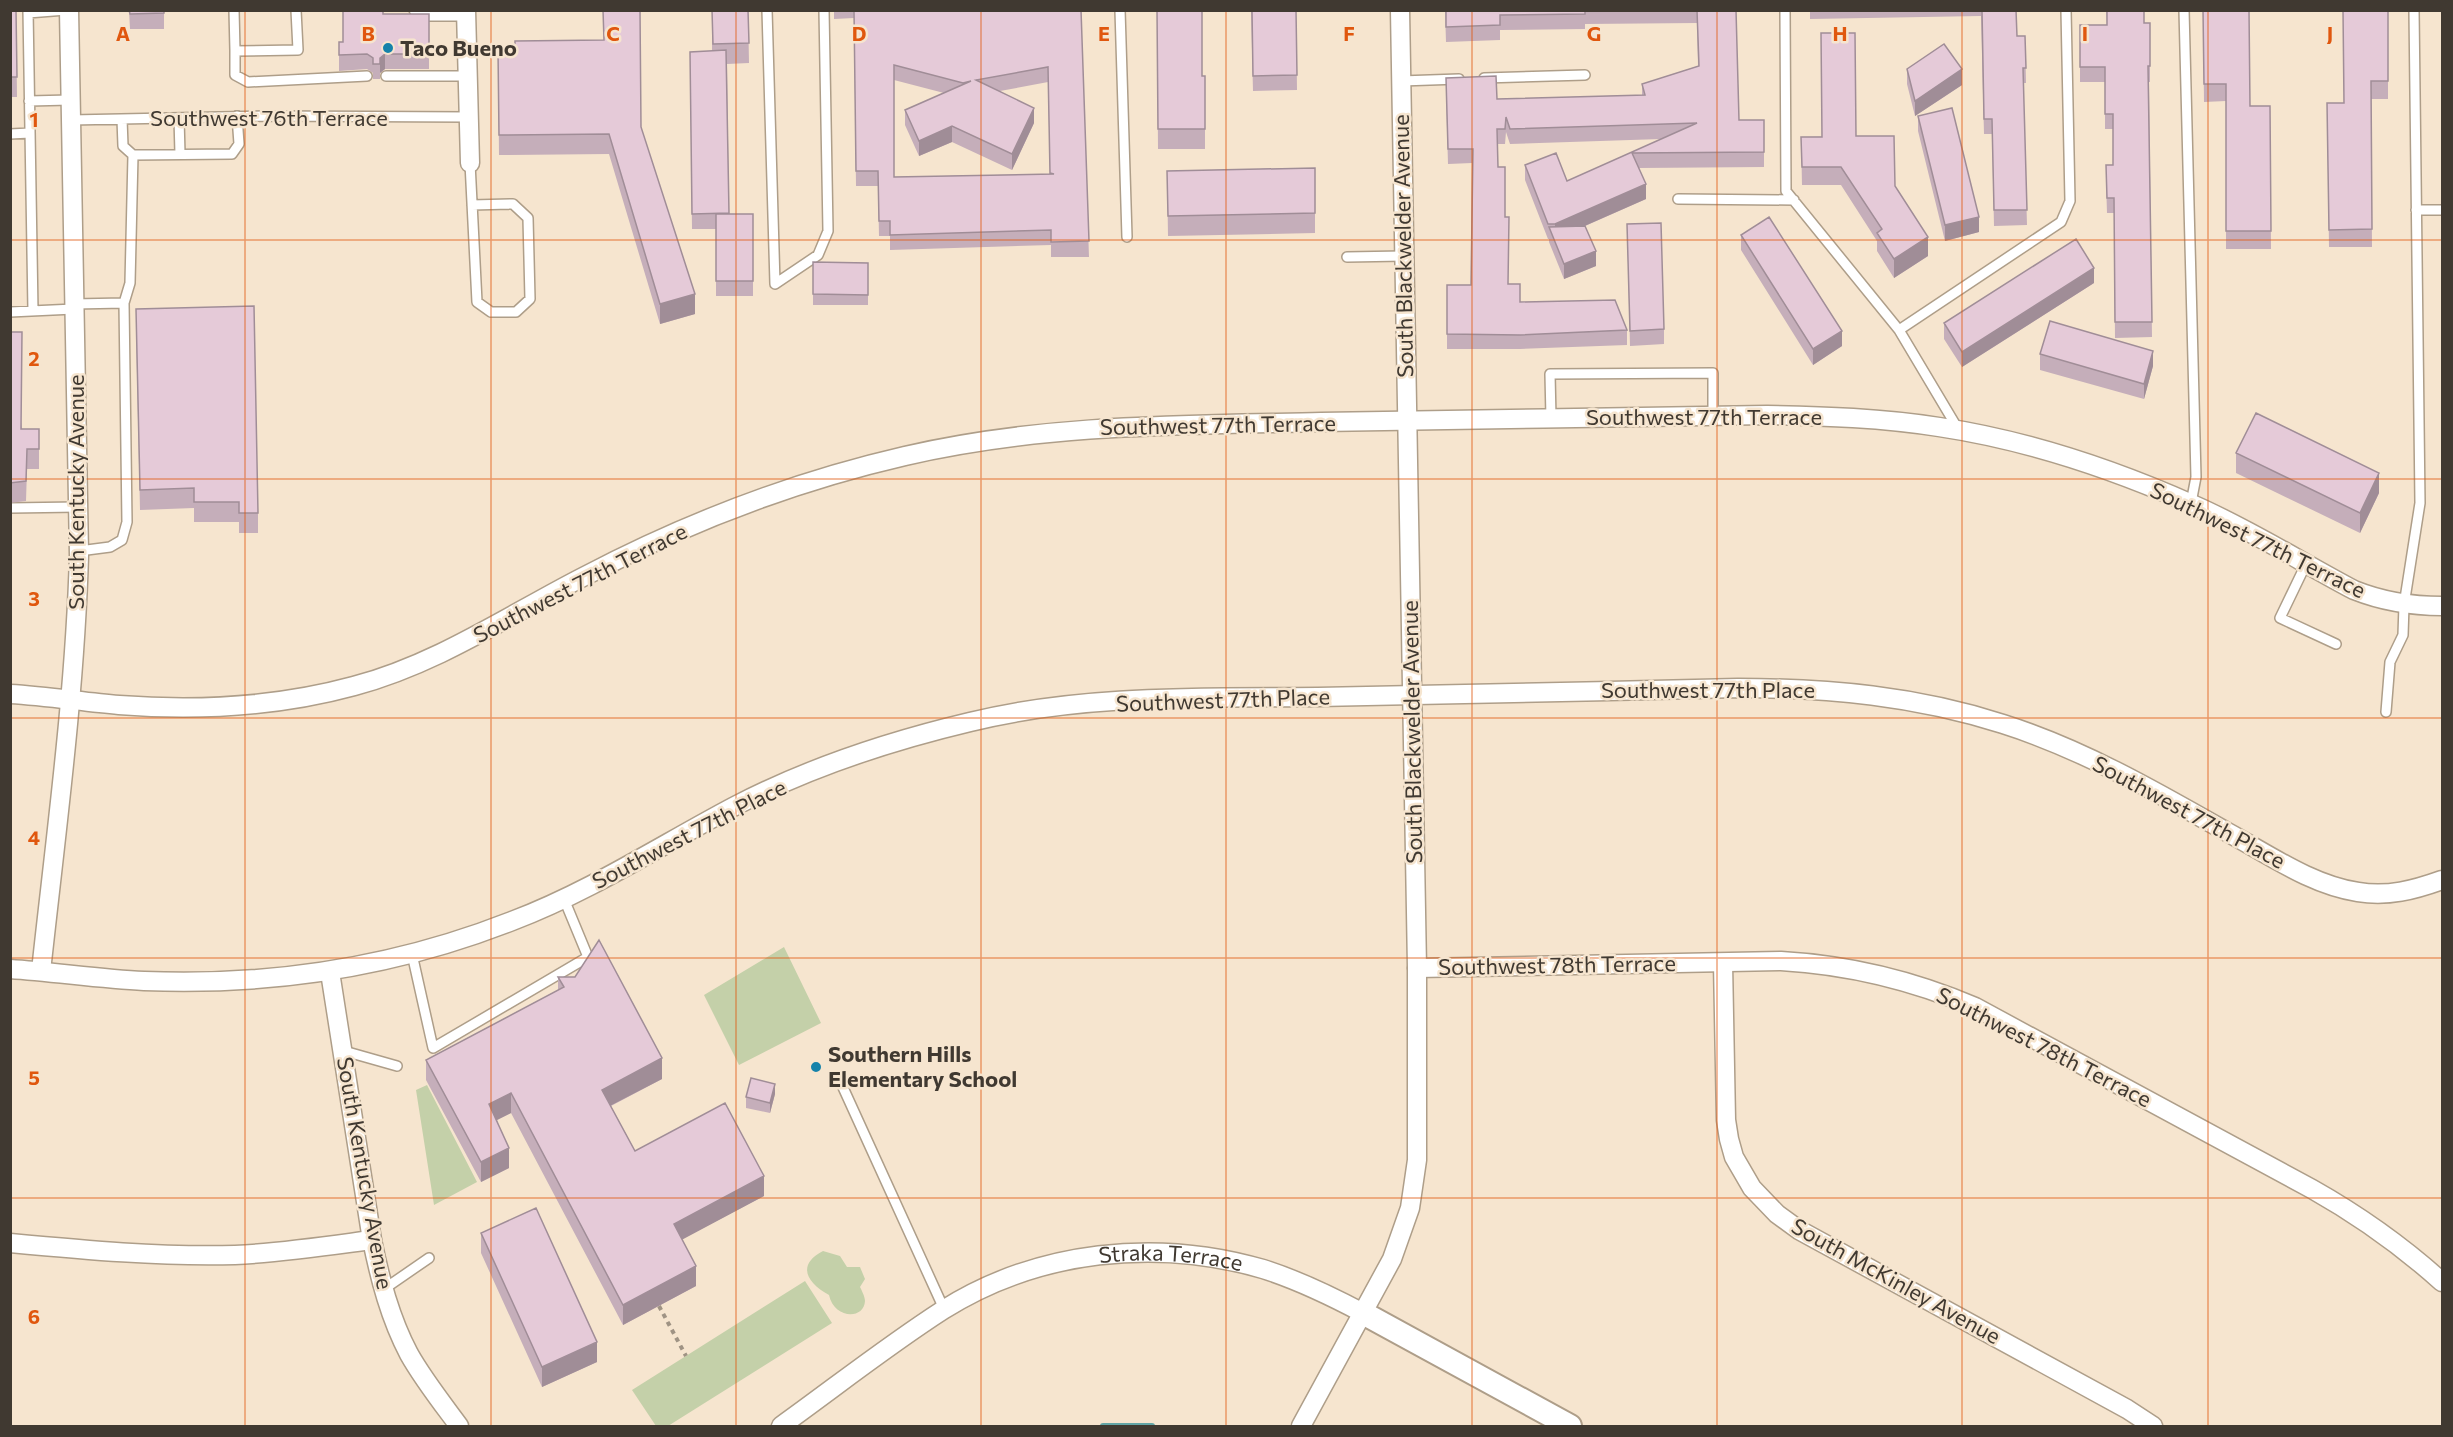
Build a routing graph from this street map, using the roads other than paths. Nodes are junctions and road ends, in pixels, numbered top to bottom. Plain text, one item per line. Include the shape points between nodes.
1 (68, 10) edge
2 (234, 10) edge
3 (296, 10) edge
4 (414, 10) edge
5 (767, 10) edge
6 (824, 10) edge
7 (1120, 10) edge
8 (1400, 10) edge
9 (1785, 10) edge
10 (2066, 10) edge
11 (2184, 10) edge
12 (2414, 10) edge
13 (28, 12) edge
14 (466, 13) edge
15 (235, 51) junction
16 (1585, 75) dead end
17 (367, 76) dead end
18 (386, 76) dead end
19 (468, 76) junction
20 (1401, 81) junction
21 (70, 100) junction
22 (29, 101) junction
23 (237, 116) junction
24 (468, 117) junction
25 (180, 118) junction
26 (122, 119) junction
27 (70, 120) junction
28 (30, 133) junction
29 (10, 134) edge
30 (180, 154) junction
31 (133, 155) junction
32 (470, 163) joint
33 (1678, 199) dead end
34 (1794, 200) junction
35 (472, 205) junction
36 (2416, 210) junction
37 (2442, 210) edge
38 (1127, 237) dead end
39 (1347, 256) dead end
40 (1403, 256) junction
41 (124, 303) junction
42 (74, 307) junction
43 (33, 311) junction
44 (10, 312) edge
45 (1899, 330) junction
46 (1713, 416) junction
47 (1551, 418) junction
48 (1406, 421) junction
49 (1959, 431) junction
50 (2191, 503) junction
51 (78, 507) junction
52 (10, 508) edge
53 (79, 551) junction
54 (2306, 564) junction
55 (2404, 605) junction
56 (2442, 606) edge
57 (2336, 644) dead end
58 (10, 694) edge
59 (1411, 694) junction
60 (70, 699) junction
61 (2386, 712) dead end
62 (2442, 880) edge
63 (564, 899) junction
64 (412, 954) junction
65 (1723, 963) junction
66 (1417, 968) junction
67 (10, 969) edge
68 (41, 971) junction
69 (330, 972) junction
70 (344, 1051) junction
71 (397, 1066) dead end
72 (841, 1083) dead end
73 (372, 1240) junction
74 (10, 1242) edge
75 (429, 1258) dead end
76 (2442, 1282) edge
77 (384, 1289) junction
78 (944, 1310) junction
79 (1363, 1313) junction
80 (459, 1426) edge
81 (781, 1426) edge
82 (1301, 1426) edge
83 (1570, 1426) edge
84 (2153, 1426) edge

1 - 13 lane
1 - 21 street, South Kentucky Avenue
2 - 15 lane
3 - 15 lane via 298,50
4 - 14 lane via 418,16
5 - 6 lane via 775,284 819,255 828,231
7 - 38 lane
8 - 20 street, South Blackwelder Avenue
9 - 34 lane via 1786,191
10 - 45 lane via 2070,201 2061,222
11 - 50 lane via 2196,477
12 - 36 lane
13 - 22 lane
14 - 19 street
15 - 17 lane via 235,75 248,82
16 - 20 lane
18 - 19 lane
19 - 24 street
20 - 40 street, South Blackwelder Avenue
21 - 22 lane
21 - 27 street, South Kentucky Avenue
22 - 28 lane
23 - 24 lane, Southwest 76th Terrace
23 - 25 lane, Southwest 76th Terrace
23 - 30 lane via 239,144 232,154
24 - 32 street
25 - 26 lane, Southwest 76th Terrace
25 - 30 lane
26 - 27 lane, Southwest 76th Terrace
26 - 31 lane via 123,146
27 - 42 street, South Kentucky Avenue
28 - 29 lane
28 - 43 lane
30 - 31 lane
31 - 41 lane via 130,283
32 - 35 lane
33 - 34 lane
34 - 45 lane
35 - 35 lane via 477,302 491,312 516,312 530,299 528,218 513,204
36 - 37 lane
36 - 55 lane via 2420,503
39 - 40 lane
40 - 48 street, South Blackwelder Avenue
41 - 42 lane
41 - 53 lane via 127,522 122,540 110,547
42 - 43 lane
42 - 51 street, South Kentucky Avenue
43 - 44 lane
45 - 49 lane
46 - 47 street, Southwest 77th Terrace
46 - 47 lane via 1713,373 1550,374
46 - 49 street, Southwest 77th Terrace via 1840,417
47 - 48 street, Southwest 77th Terrace
48 - 59 street, South Blackwelder Avenue
48 - 60 street, Southwest 77th Terrace via 1083,429 909,455 772,494 664,536 441,654 364,683 236,707 169,708
49 - 50 street, Southwest 77th Terrace via 2102,468
50 - 54 street, Southwest 77th Terrace
51 - 52 lane
51 - 53 street, South Kentucky Avenue
53 - 60 street, South Kentucky Avenue
54 - 55 street, Southwest 77th Terrace via 2362,594
54 - 57 lane via 2280,618
55 - 56 street, Southwest 77th Terrace
55 - 61 lane via 2403,635 2390,662
58 - 60 street, Southwest 77th Terrace
59 - 62 street, Southwest 77th Place via 1791,688 1904,699 2002,724 2098,762 2330,885 2360,893 2390,894
59 - 63 street, Southwest 77th Place via 1132,701 1027,711 975,721 881,748 782,784
59 - 66 street, South Blackwelder Avenue
60 - 68 street, South Kentucky Avenue
63 - 64 street, Southwest 77th Place via 503,925
63 - 64 lane via 588,957 433,1048
64 - 69 street, Southwest 77th Place
65 - 66 street, Southwest 78th Terrace
65 - 76 street, Southwest 78th Terrace via 1801,962 1859,969 1935,990 1975,1007 2351,1211 2415,1257
65 - 84 street, South McKinley Avenue via 1726,1120 1734,1157 1763,1201 1799,1230
66 - 79 street, South Blackwelder Avenue via 1415,1178 1410,1208 1392,1259
67 - 68 street, Southwest 77th Place
68 - 69 street, Southwest 77th Place via 187,982
69 - 70 street, South Kentucky Avenue
70 - 71 lane
70 - 73 street, South Kentucky Avenue
72 - 78 lane
73 - 74 street via 295,1250 206,1255 105,1252
73 - 77 street, South Kentucky Avenue
75 - 77 lane
77 - 80 street, South Kentucky Avenue via 410,1356
78 - 79 street, Straka Terrace via 997,1282 1040,1266 1094,1256 1150,1252 1227,1260 1265,1270 1323,1292
78 - 81 street, Straka Terrace
79 - 82 street, South Blackwelder Avenue
79 - 83 street, Straka Terrace

